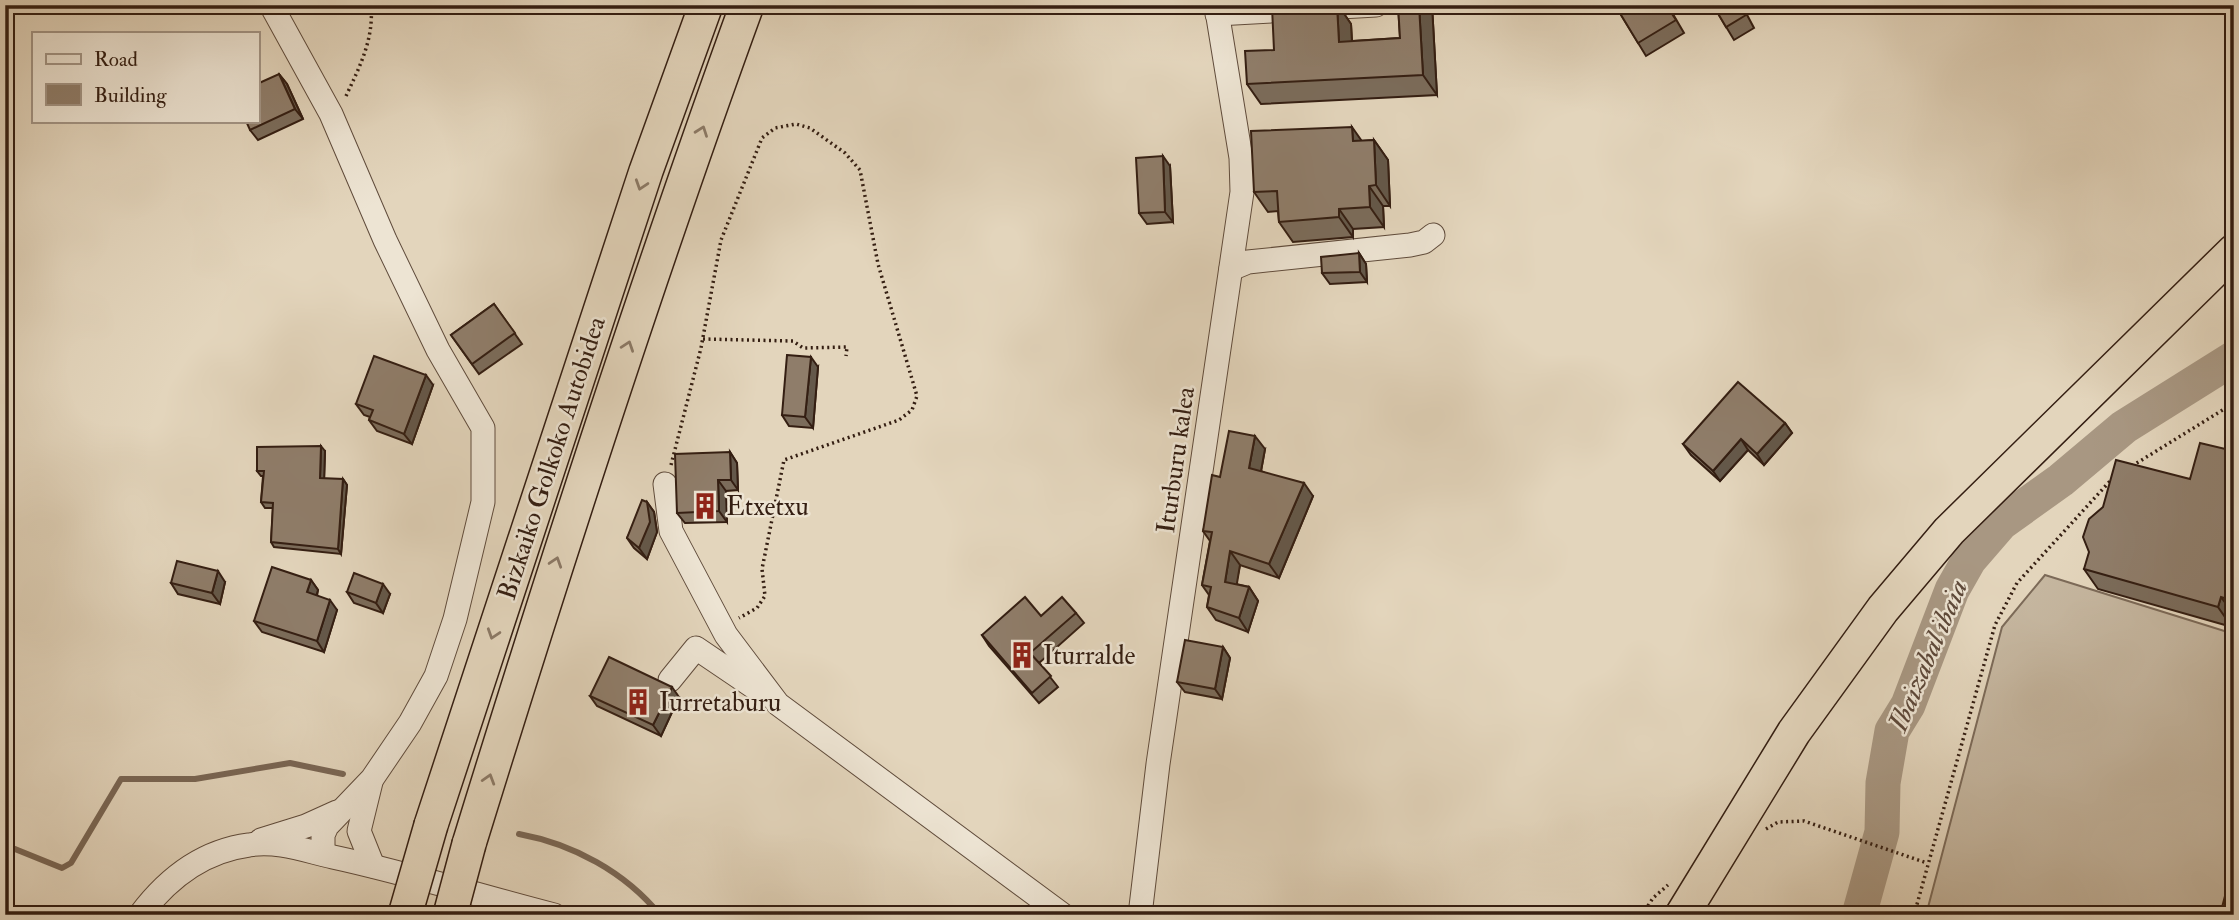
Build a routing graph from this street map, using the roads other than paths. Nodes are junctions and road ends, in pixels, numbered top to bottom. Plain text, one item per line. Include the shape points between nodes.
1 (271, 5) edge
2 (706, 5) edge
3 (747, 5) edge
4 (1376, 5) edge
5 (1217, 10) edge
6 (1433, 235) dead end
7 (2234, 251) edge
8 (1231, 269) junction
9 (665, 484) road end
10 (670, 680) dead end
11 (778, 704) junction
12 (351, 811) junction
13 (249, 845) junction
14 (326, 855) junction
15 (373, 866) junction
16 (140, 915) edge
17 (405, 915) edge
18 (450, 915) edge
19 (554, 915) edge
20 (1063, 915) edge
21 (1140, 915) edge
22 (1682, 915) edge

1 - 12 street via 331,114 438,349 483,428 483,502 436,676
2 -> 17 highway, Bizkaiko Golkoko Autobidea, bridge via 642,184
18 -> 3 highway, Bizkaiko Golkoko Autobidea, bridge via 557,557
4 - 5 street, Iturburu kalea
5 - 8 street, Iturburu kalea via 1241,158 1242,192
6 - 8 street via 1410,246 1248,262
7 - 22 highway via 1949,531 1883,609 1794,732
8 - 21 street, Iturburu kalea
9 - 11 street via 671,531 722,628
10 - 11 street via 696,648
11 - 20 street
12 - 13 street
12 - 14 street via 323,835
12 - 15 street
13 - 14 street via 277,844
13 - 16 street via 214,854 184,869
14 - 15 street
15 - 19 street

